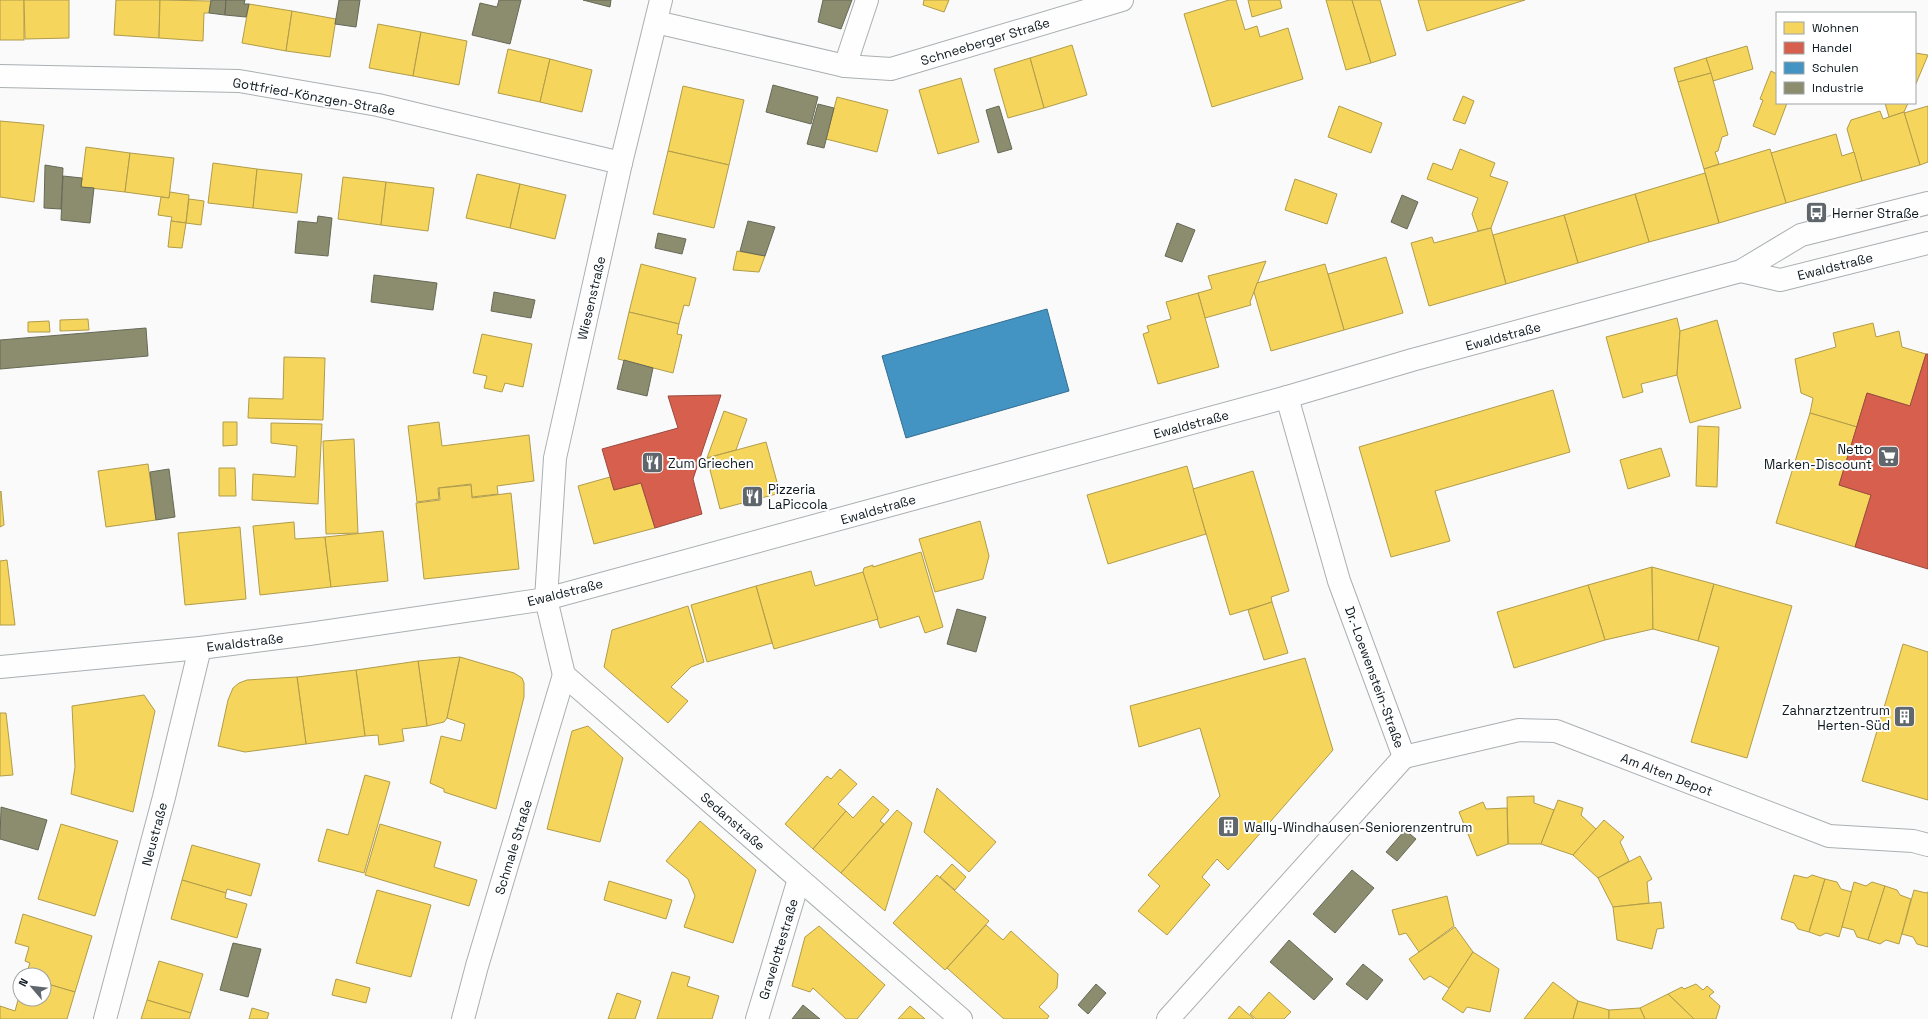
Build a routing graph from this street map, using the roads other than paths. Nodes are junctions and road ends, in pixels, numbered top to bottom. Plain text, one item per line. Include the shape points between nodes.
1 (661, 0) edge
2 (868, 0) edge
3 (1122, 0) edge
4 (656, 22) junction
5 (845, 66) junction
6 (0, 76) edge
7 (621, 163) junction
8 (1928, 203) edge
9 (1928, 243) edge
10 (1741, 271) junction
11 (1287, 398) junction
12 (546, 599) junction
13 (200, 648) junction
14 (0, 667) edge
15 (564, 676) junction
16 (1404, 758) junction
17 (1928, 845) edge
18 (799, 878) junction
19 (105, 1019) edge
20 (463, 1019) edge
21 (756, 1019) edge
22 (960, 1019) edge
23 (1168, 1019) edge

1 - 4 street, Wiesenstraße
2 - 5 street
3 - 5 street, Schneeberger Straße via 891,69
4 - 5 street, Schneeberger Straße
4 - 7 street, Wiesenstraße
6 - 7 street, Gottfried-Könzgen-Straße via 239,81 378,105
7 - 12 street, Wiesenstraße via 555,458
8 - 10 street, Ewaldstraße via 1801,235
9 - 10 street, Ewaldstraße via 1780,280
10 - 11 street, Ewaldstraße via 1412,360
11 - 12 street, Ewaldstraße
11 - 16 street, Dr.-Loewenstein-Straße via 1339,581
12 - 13 street, Ewaldstraße
12 - 15 street
13 - 14 street, Ewaldstraße
13 - 19 street, Neustraße
15 - 18 street, Sedanstraße
15 - 20 street, Schmale Straße
16 - 17 street, Am Alten Depot via 1519,730 1556,731 1829,836 1913,840
16 - 23 street, Dr.-Loewenstein-Straße
18 - 21 street, Gravelottestraße
18 - 22 street, Sedanstraße

